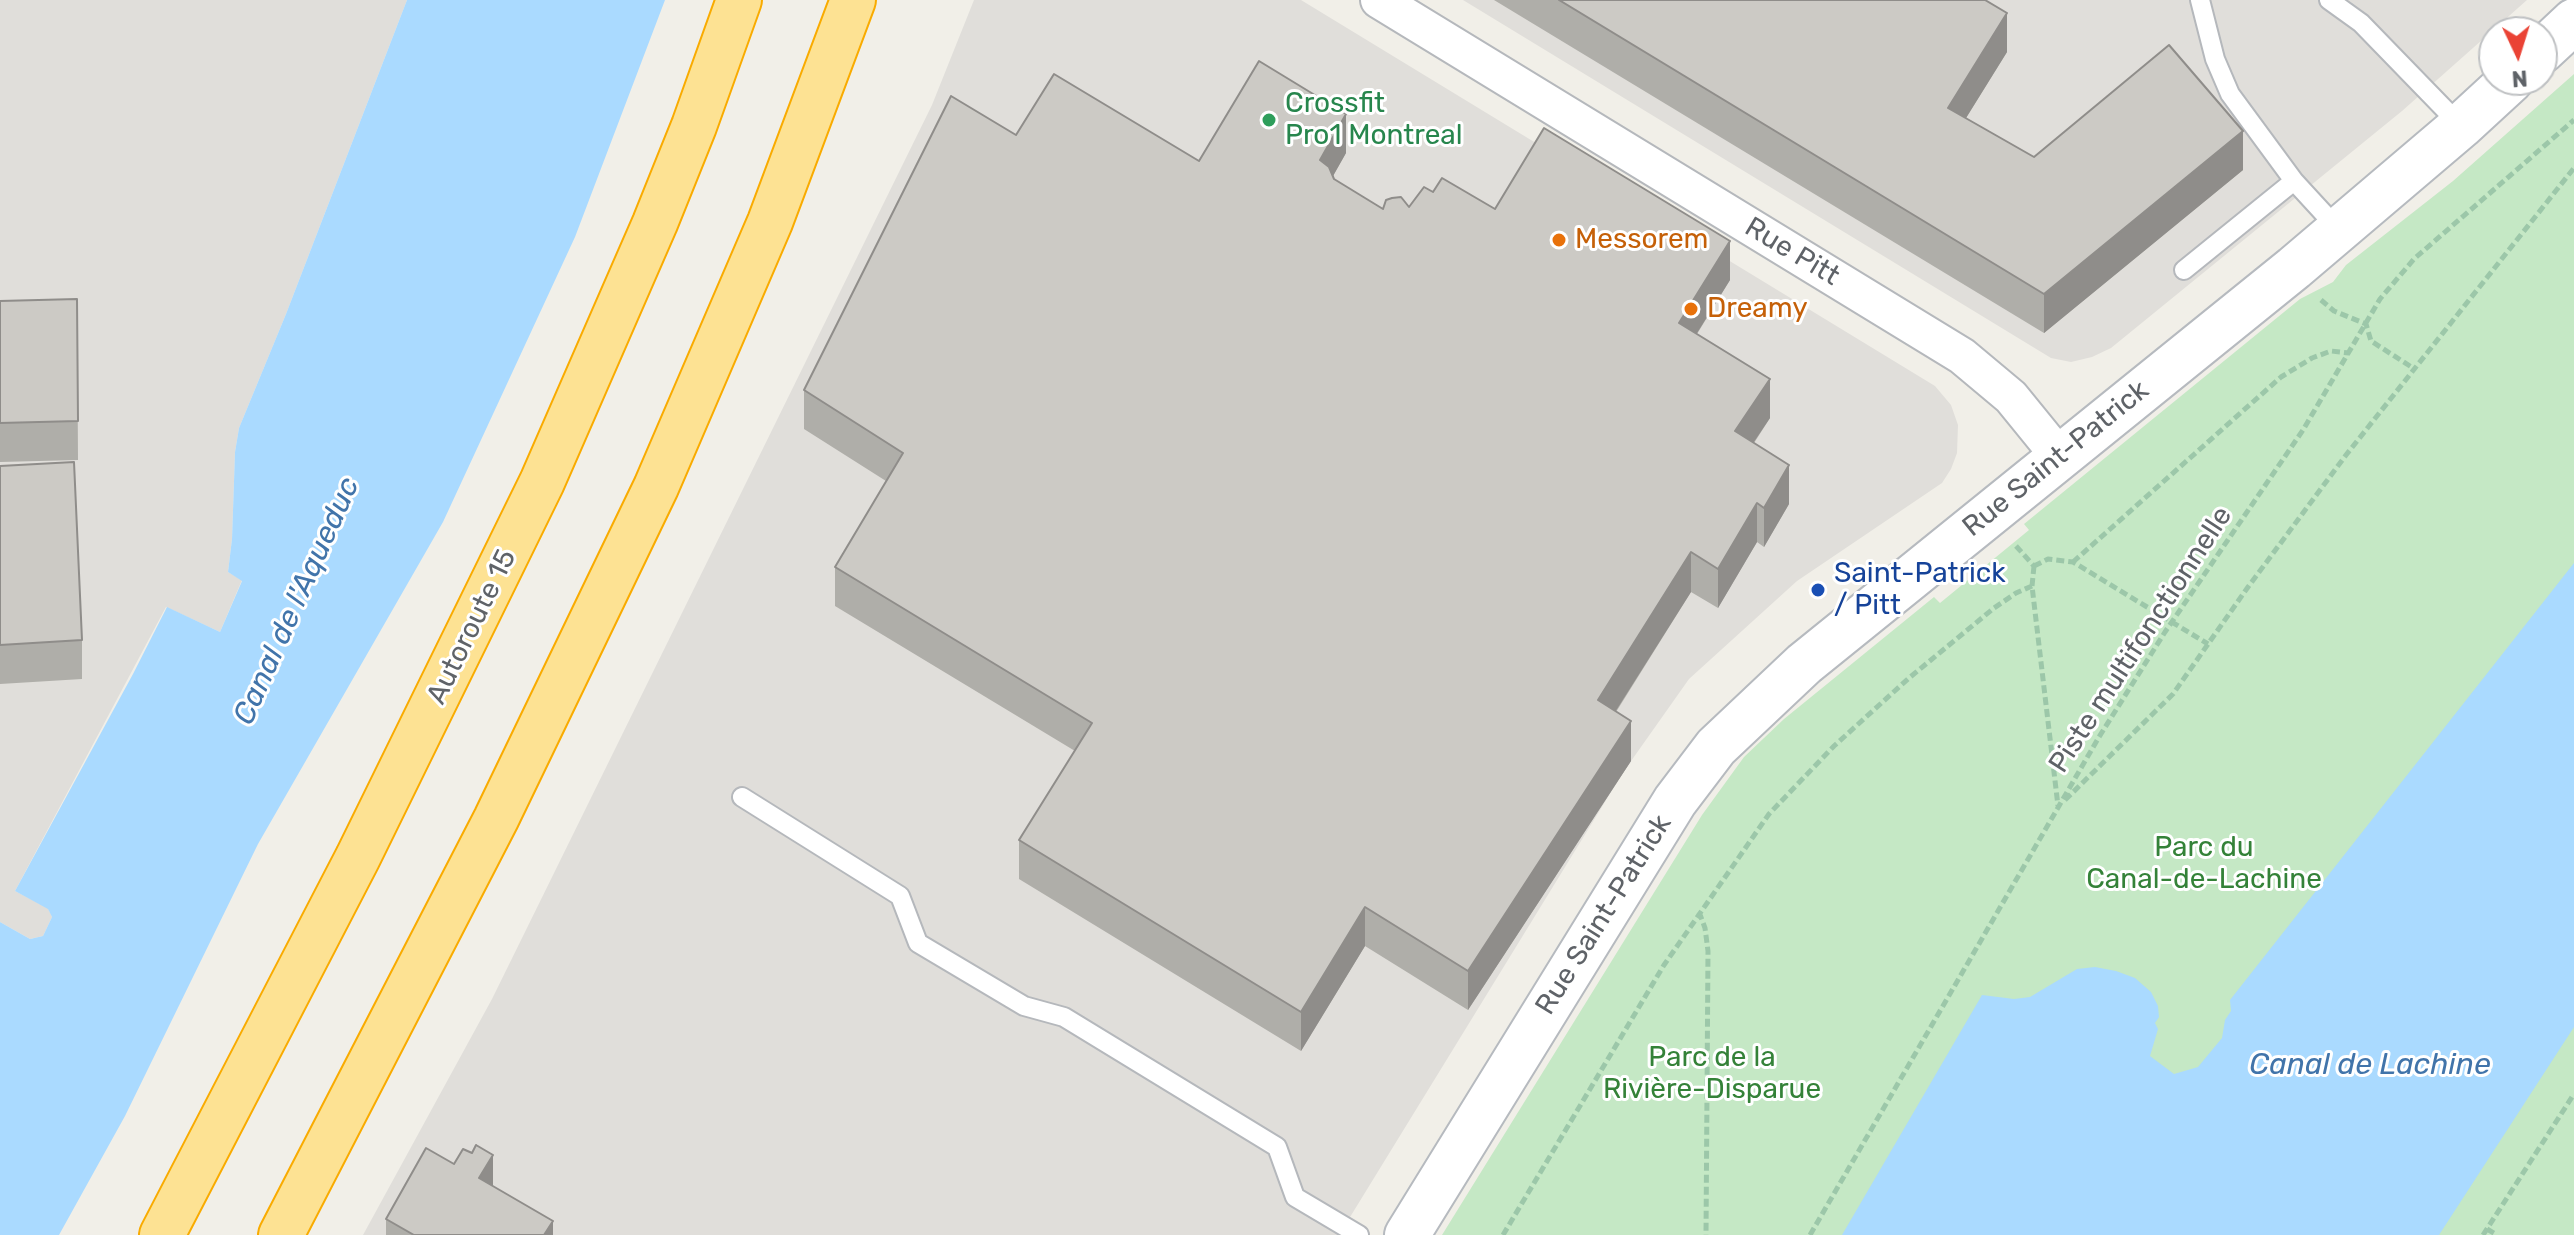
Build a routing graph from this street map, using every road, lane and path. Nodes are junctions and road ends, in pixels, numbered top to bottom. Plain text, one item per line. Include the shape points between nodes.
1 (739, 0) edge
2 (853, 0) edge
3 (1379, 0) edge
4 (2200, 0) edge
5 (2329, 0) edge
6 (2574, 21) edge
7 (2558, 36) edge
8 (2494, 96) edge
9 (2574, 120) edge
10 (2461, 126) junction
11 (2574, 168) edge
12 (2294, 181) junction
13 (2339, 230) junction
14 (2184, 270) dead end
15 (2317, 297) dead end
16 (2366, 324) junction
17 (2349, 353) junction
18 (2413, 368) junction
19 (2059, 456) junction
20 (2010, 540) dead end
21 (2073, 562) junction
22 (2034, 566) junction
23 (2032, 586) junction
24 (2172, 623) junction
25 (2209, 644) junction
26 (742, 797) dead end
27 (2058, 806) junction
28 (1699, 912) junction
29 (2574, 1094) edge
30 (2485, 1232) edge
31 (162, 1235) edge
32 (281, 1235) edge
33 (1359, 1235) edge
34 (1407, 1235) edge
35 (1503, 1235) edge
36 (1706, 1235) edge
37 (1810, 1235) edge
38 (2497, 1235) edge

1 - 31 highway, Autoroute 15 via 655,223 542,482 358,857
2 - 32 highway via 770,222 656,487 489,832
3 - 19 street, Rue Pitt via 1962,356 2011,397
4 - 12 lane via 2230,94
5 - 10 lane via 2361,23
6 - 7 main road
8 - 10 main road, Rue Saint-Patrick
9 - 16 path, Piste multifonctionnelle via 2414,259
10 - 13 main road, Rue Saint-Patrick
11 - 18 path
12 - 13 lane
12 - 14 lane
13 - 19 main road, Rue Saint-Patrick
15 - 16 path via 2334,311
16 - 17 path, Piste multifonctionnelle
16 - 18 path via 2371,341
17 - 21 path via 2331,351 2281,377
17 - 24 path, Piste multifonctionnelle
18 - 25 path
19 - 34 main road, Rue Saint-Patrick via 1804,664 1716,747 1675,801
20 - 22 path
21 - 22 path via 2048,559
21 - 24 path
22 - 23 path
23 - 27 path
23 - 28 path via 1994,608 1834,746 1769,814
24 - 25 path
24 - 27 path, Piste multifonctionnelle
25 - 27 path via 2173,694
26 - 33 lane via 900,896 918,943 1024,1006 1064,1017 1277,1147 1295,1197
27 - 37 path, Piste multifonctionnelle
28 - 35 path
28 - 36 path via 1708,951
29 - 30 path
30 - 38 path

